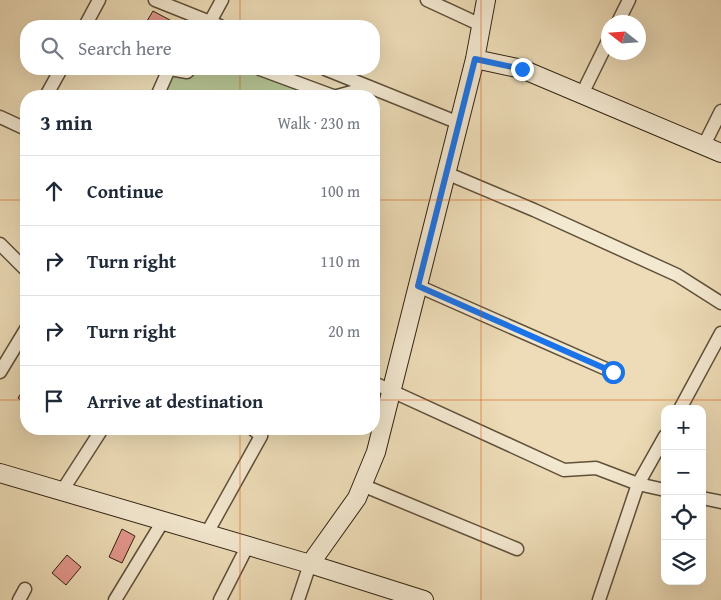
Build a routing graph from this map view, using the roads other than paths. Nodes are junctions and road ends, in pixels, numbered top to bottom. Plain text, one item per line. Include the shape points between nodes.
1 (99, 0) edge
2 (156, 0) edge
3 (222, 0) edge
4 (427, 0) edge
5 (486, 0) edge
6 (629, 0) edge
7 (622, 15) edge
8 (88, 20) edge
9 (202, 20) edge
10 (215, 20) edge
11 (481, 25) junction
12 (601, 55) edge
13 (475, 59) junction
14 (58, 75) edge
15 (167, 75) edge
16 (276, 75) edge
17 (335, 75) edge
18 (49, 90) edge
19 (160, 90) edge
20 (317, 90) edge
21 (364, 90) edge
22 (582, 94) junction
23 (380, 96) edge
24 (721, 111) edge
25 (0, 117) edge
26 (459, 124) junction
27 (20, 125) edge
28 (704, 146) junction
29 (721, 153) edge
30 (446, 173) junction
31 (0, 244) edge
32 (20, 264) edge
33 (418, 286) junction
34 (721, 303) edge
35 (721, 334) edge
36 (20, 339) edge
37 (0, 372) edge
38 (613, 372) dead end
39 (380, 386) edge
40 (392, 391) junction
41 (682, 405) edge
42 (98, 435) edge
43 (257, 435) edge
44 (661, 443) edge
45 (0, 473) edge
46 (638, 484) junction
47 (362, 485) junction
48 (661, 489) edge
49 (62, 491) junction
50 (706, 499) edge
51 (721, 502) edge
52 (163, 521) junction
53 (207, 533) junction
54 (248, 545) junction
55 (518, 549) dead end
56 (310, 564) junction
57 (114, 600) edge
58 (220, 600) edge
59 (298, 600) edge
60 (424, 600) edge
61 (599, 600) edge

1 - 8 street
2 - 9 street
3 - 10 street
4 - 11 street
5 - 11 street
6 - 7 street
11 - 13 street
12 - 22 street
13 - 22 street via 522,69
13 - 26 street
14 - 18 street
15 - 19 street
16 - 20 street
17 - 21 street
22 - 28 street
23 - 26 street
24 - 28 street
25 - 27 street
26 - 30 street
28 - 29 street
30 - 33 street
30 - 34 street via 676,275
31 - 32 street
33 - 38 street
33 - 40 street
35 - 41 street
36 - 37 street
39 - 40 street
40 - 46 street via 564,470 596,468
40 - 47 street via 376,452
42 - 49 street
43 - 53 street
44 - 46 street
45 - 49 street
46 - 48 street
46 - 61 street
47 - 55 street
47 - 56 street
49 - 52 street
50 - 51 street
52 - 53 street
52 - 57 street
53 - 54 street
54 - 56 street
54 - 58 street
56 - 59 street
56 - 60 street

